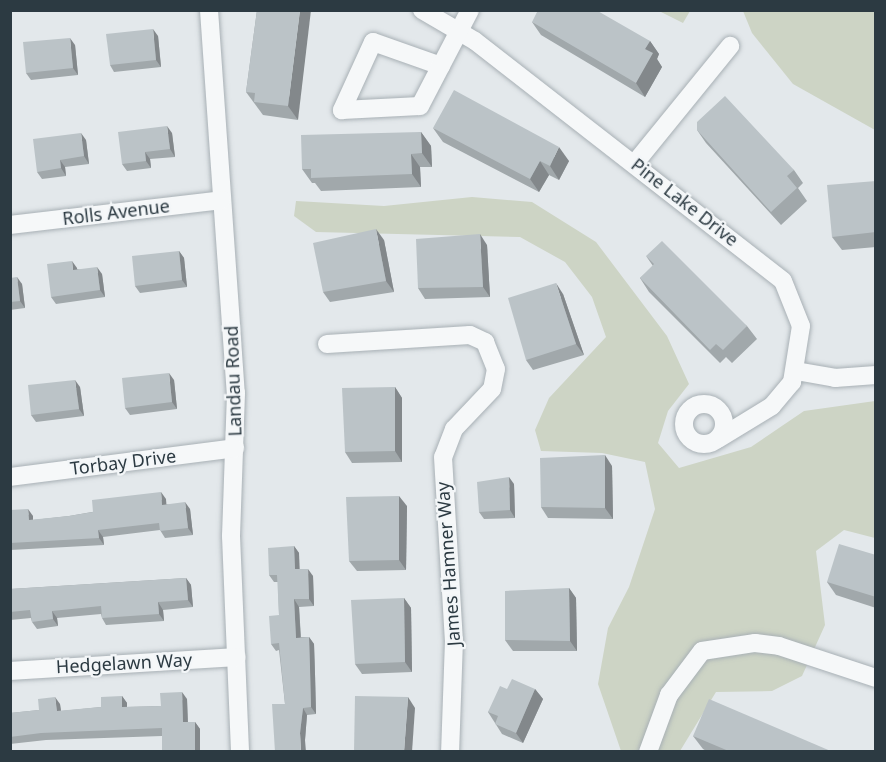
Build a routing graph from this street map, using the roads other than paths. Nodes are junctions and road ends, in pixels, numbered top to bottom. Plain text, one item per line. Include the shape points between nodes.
1 (209, 10) edge
2 (422, 10) edge
3 (470, 10) edge
4 (460, 29) junction
5 (730, 46) dead end
6 (441, 66) junction
7 (635, 163) junction
8 (222, 200) junction
9 (10, 225) edge
10 (327, 344) dead end
11 (796, 371) junction
12 (876, 375) edge
13 (718, 439) dead end
14 (235, 448) junction
15 (10, 477) edge
16 (237, 657) junction
17 (10, 671) edge
18 (876, 678) edge
19 (240, 752) edge
20 (450, 752) edge
21 (648, 752) edge

1 - 8 street, Landau Road
2 - 4 street, Pine Lake Drive
3 - 4 street
4 - 6 street
4 - 7 street, Pine Lake Drive
5 - 7 street
6 - 6 street via 420,106 342,110 373,42
7 - 11 street, Pine Lake Drive via 783,281 801,326
8 - 9 street, Rolls Avenue
8 - 14 street, Landau Road
10 - 20 street, James Hamner Way via 470,335 485,342 496,369 492,389 454,429 443,457 454,640
11 - 12 street via 835,378
11 - 13 street, Pine Lake Drive via 772,406
14 - 15 street, Torbay Drive
14 - 16 street, Landau Road via 231,536
16 - 17 street, Hedgelawn Way
16 - 19 street, Landau Road
18 - 21 street via 779,646 755,643 702,651 669,695

